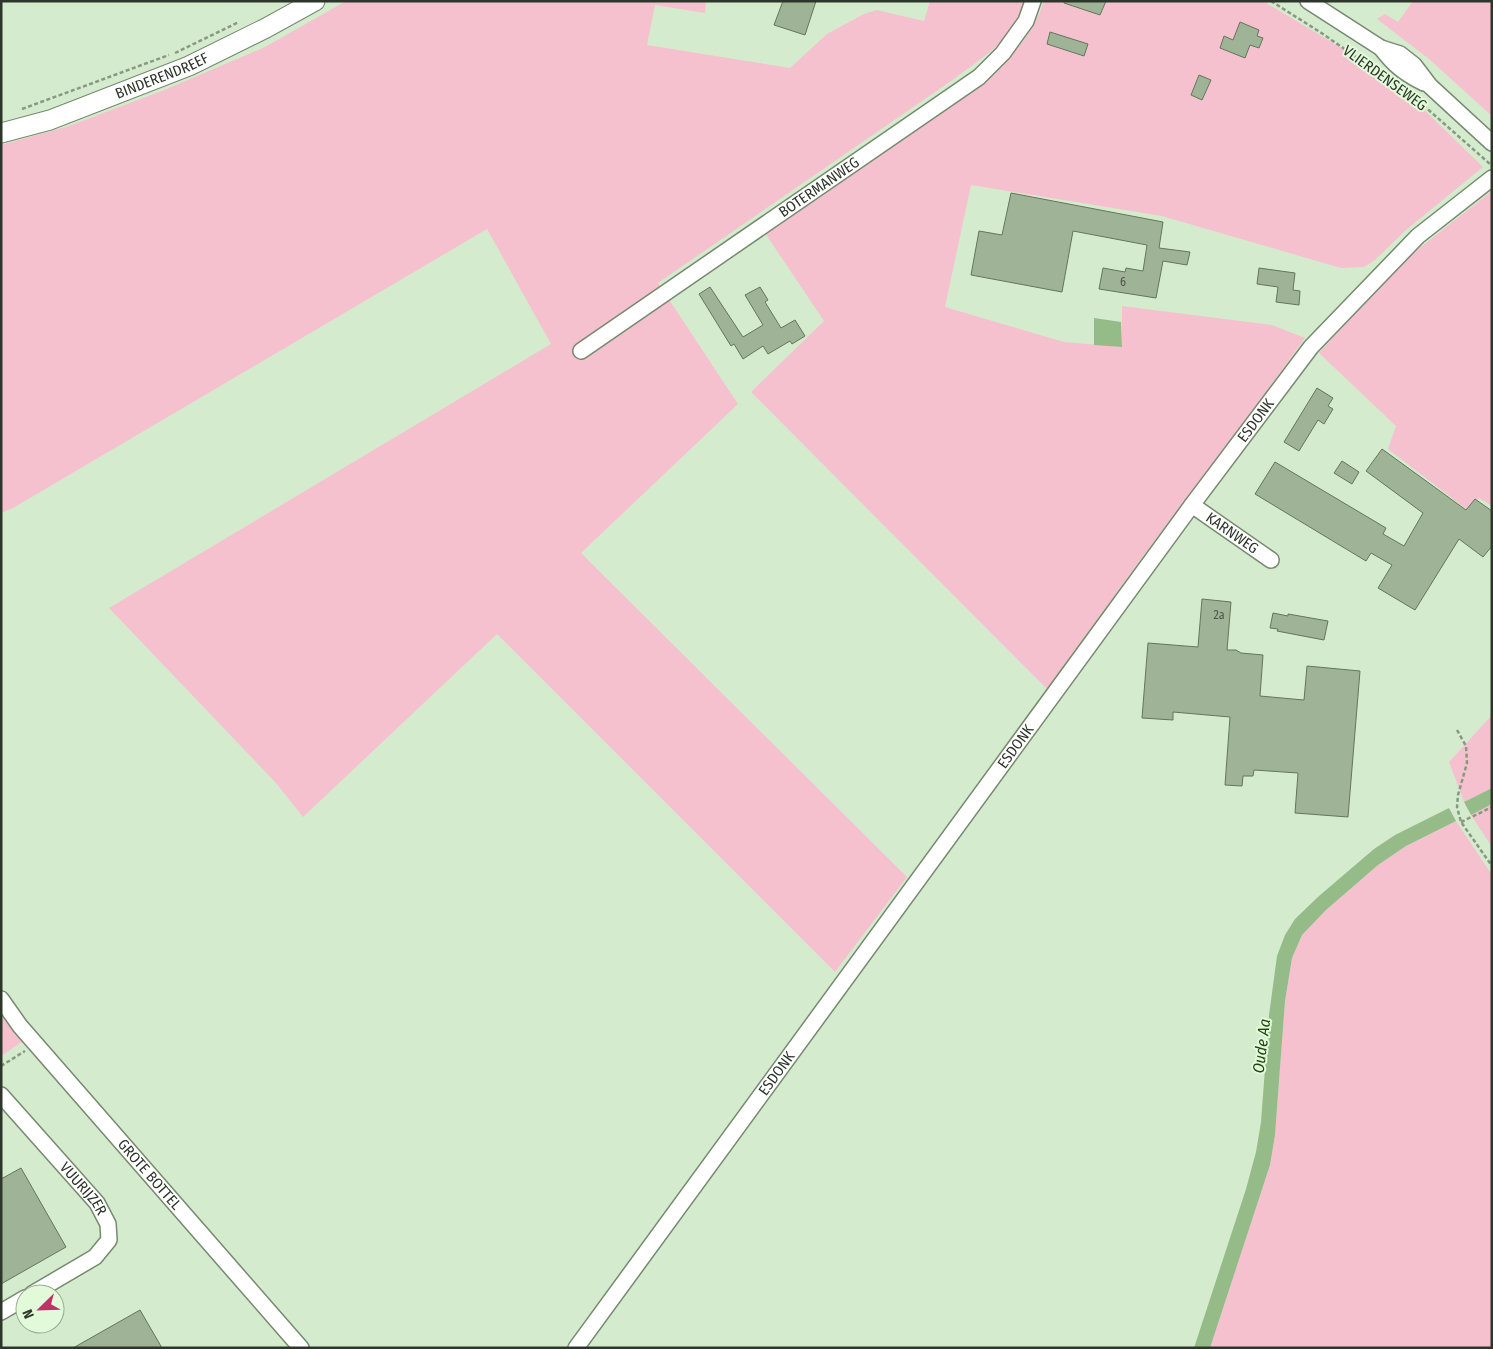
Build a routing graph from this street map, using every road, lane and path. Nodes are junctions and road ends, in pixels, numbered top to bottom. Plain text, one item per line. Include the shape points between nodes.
1 (315, 1) edge
2 (1033, 1) edge
3 (1271, 1) edge
4 (1308, 1) edge
5 (246, 18) dead end
6 (1392, 82) dead end
7 (1400, 87) dead end
8 (20, 110) dead end
9 (1, 133) edge
10 (1492, 143) edge
11 (1492, 166) edge
12 (1492, 178) edge
13 (581, 351) dead end
14 (1192, 505) junction
15 (1271, 560) dead end
16 (1457, 730) dead end
17 (1492, 806) edge
18 (1461, 822) junction
19 (1492, 866) edge
20 (1, 999) edge
21 (36, 1044) junction
22 (1, 1066) edge
23 (1, 1095) edge
24 (49, 1284) edge
25 (15, 1304) edge
26 (1, 1312) edge
27 (301, 1348) edge
28 (576, 1348) edge

1 - 9 main road, BINDERENDREEF via 189,66 50,120
2 - 13 street, BOTERMANWEG via 1026,21 1003,54 979,77
3 - 6 path, VLIERDENSEWEG
4 - 10 street, VLIERDENSEWEG via 1381,48 1400,54
5 - 8 path, BINDERENDREEF via 176,52
7 - 11 path, VLIERDENSEWEG
12 - 14 street, ESDONK via 1418,236 1311,347
14 - 15 street, KARNWEG
14 - 28 street, ESDONK
16 - 18 path via 1466,746 1467,763 1458,795
17 - 18 path
18 - 19 path
20 - 21 street, GROTE BOTTEL
21 - 22 path
21 - 27 street, GROTE BOTTEL
23 - 24 street, VUURIJZER via 97,1203 108,1224 109,1240 95,1257
25 - 26 street

